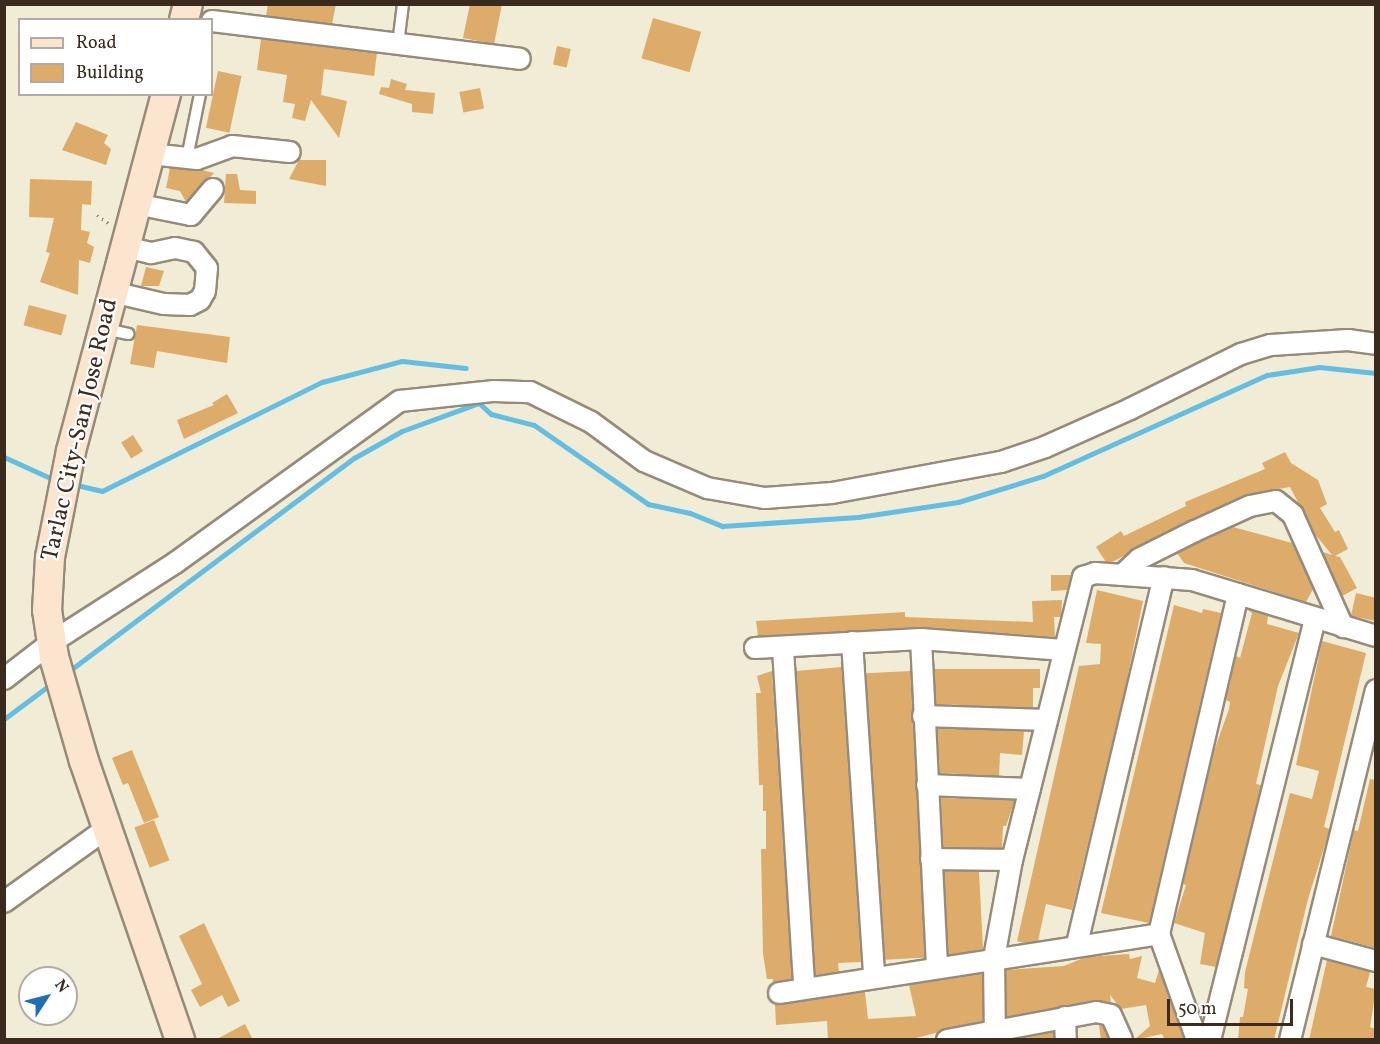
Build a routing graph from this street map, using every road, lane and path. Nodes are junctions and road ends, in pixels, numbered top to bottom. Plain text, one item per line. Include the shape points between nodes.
1 (403, 4) edge
2 (213, 20) edge
3 (398, 44) junction
4 (520, 59) dead end
5 (165, 96) edge
6 (201, 96) edge
7 (290, 152) dead end
8 (150, 154) junction
9 (187, 158) junction
10 (213, 189) dead end
11 (136, 204) junction
12 (124, 247) junction
13 (112, 292) junction
14 (1376, 344) edge
15 (1122, 574) junction
16 (1164, 577) junction
17 (1238, 594) junction
18 (1315, 619) junction
19 (1343, 627) junction
20 (1376, 636) edge
21 (921, 639) junction
22 (852, 642) junction
23 (755, 648) dead end
24 (783, 649) junction
25 (53, 650) junction
26 (1064, 650) junction
27 (4, 679) edge
28 (1376, 690) edge
29 (923, 716) junction
30 (1047, 720) junction
31 (927, 785) junction
32 (1030, 789) junction
33 (106, 829) junction
34 (931, 859) junction
35 (1012, 860) junction
36 (4, 902) edge
37 (1159, 934) junction
38 (1077, 944) junction
39 (1313, 944) junction
40 (994, 958) junction
41 (1376, 961) edge
42 (937, 968) junction
43 (874, 977) junction
44 (804, 986) junction
45 (779, 993) dead end
46 (1065, 1017) junction
47 (995, 1035) edge
48 (180, 1040) edge
49 (947, 1040) edge
50 (1066, 1040) edge
51 (1122, 1040) edge
52 (1197, 1040) edge
53 (1210, 1040) edge
54 (1290, 1040) edge

1 - 3 lane
2 - 3 street
3 - 4 street
5 - 8 main road, Tarlac City-San Jose Road
6 - 9 lane
7 - 9 street via 232,146 197,159
8 - 9 street
8 - 11 main road, Tarlac City-San Jose Road
10 - 11 street via 191,215
11 - 12 main road, Tarlac City-San Jose Road
12 - 13 main road, Tarlac City-San Jose Road
12 - 13 street via 151,253 175,248 194,252 207,268 205,291 200,300 190,305 164,304
13 - 25 main road, Tarlac City-San Jose Road via 115,332 71,451 50,557 47,610
14 - 25 street via 1348,340 1271,345 1241,354 1130,409 1009,459 891,484 765,498 707,488 644,460 591,422 530,392 494,391 400,401
15 - 16 street
15 - 19 street via 1139,560 1195,531 1250,506 1276,501 1293,515
15 - 26 street via 1090,573 1083,577
16 - 17 street via 1192,580
16 - 38 street
17 - 18 street
17 - 37 street
18 - 19 street
18 - 53 street
19 - 20 street
21 - 22 street
21 - 26 street
21 - 29 street
22 - 24 street
22 - 43 street
23 - 24 street
24 - 44 street
25 - 27 street
25 - 33 main road, Tarlac City-San Jose Road
26 - 30 street
28 - 39 street
29 - 30 street
29 - 31 street
30 - 32 street
31 - 32 street
31 - 34 street
32 - 35 street
33 - 36 street
33 - 48 main road, Tarlac City-San Jose Road
34 - 35 street
34 - 42 street
35 - 40 street
37 - 38 street
37 - 52 street
38 - 40 street
39 - 41 street
39 - 54 street
40 - 42 street
40 - 47 street
42 - 43 street
43 - 44 street
44 - 45 street
46 - 47 street
46 - 50 street
46 - 51 street via 1107,1013
47 - 49 street

